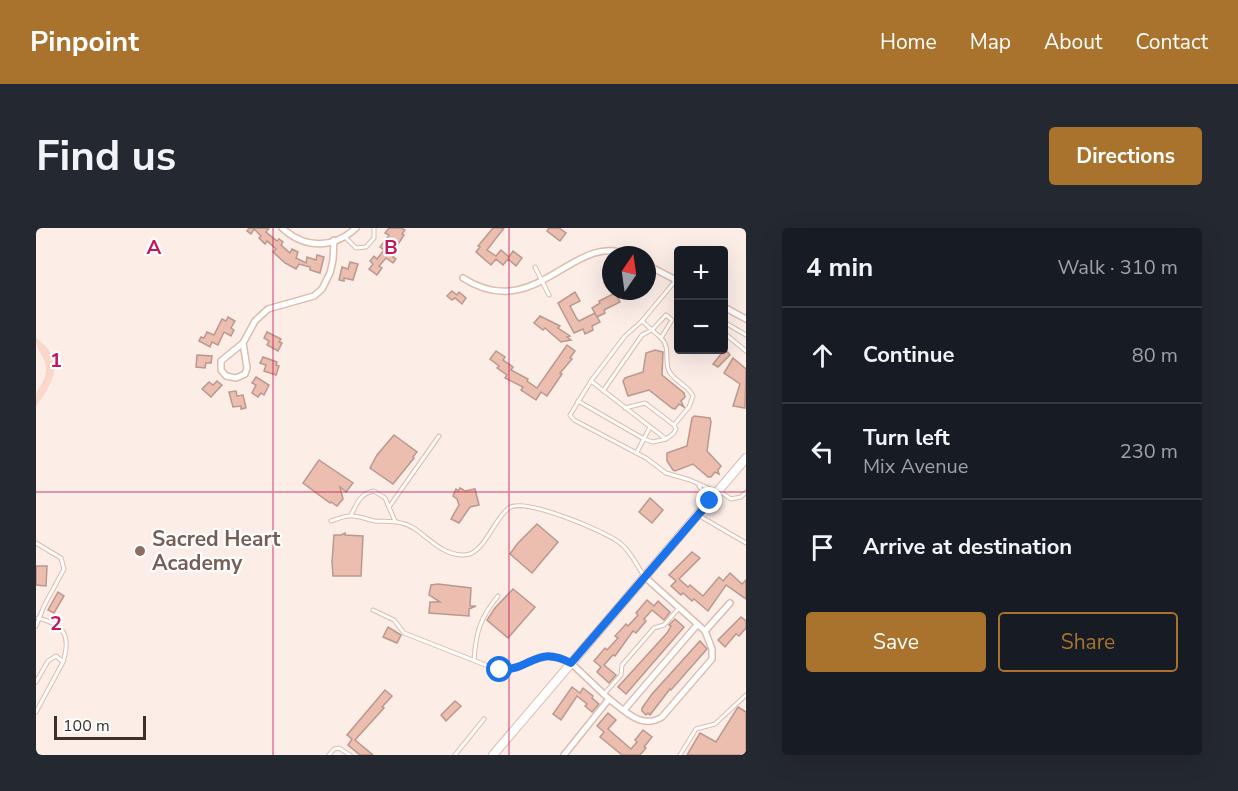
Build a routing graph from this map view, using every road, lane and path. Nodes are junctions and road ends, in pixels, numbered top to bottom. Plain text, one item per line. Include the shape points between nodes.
1 (282, 228) edge
2 (356, 228) edge
3 (374, 228) edge
4 (346, 238) junction
5 (334, 240) junction
6 (602, 252) edge
7 (535, 267) dead end
8 (656, 270) edge
9 (463, 278) dead end
10 (674, 279) edge
11 (542, 282) junction
12 (674, 284) edge
13 (549, 295) dead end
14 (728, 310) edge
15 (746, 319) edge
16 (642, 321) junction
17 (728, 326) edge
18 (652, 330) junction
19 (746, 335) edge
20 (728, 337) edge
21 (661, 338) junction
22 (243, 343) junction
23 (746, 351) edge
24 (591, 381) junction
25 (603, 391) junction
26 (578, 401) junction
27 (625, 408) junction
28 (674, 425) junction
29 (650, 427) junction
30 (439, 436) dead end
31 (644, 438) junction
32 (666, 439) junction
33 (637, 452) junction
34 (744, 464) edge
35 (698, 484) junction
36 (718, 491) junction
37 (746, 492) edge
38 (710, 501) junction
39 (389, 507) junction
40 (351, 515) junction
41 (698, 515) junction
42 (331, 521) dead end
43 (395, 521) junction
44 (36, 543) edge
45 (746, 543) edge
46 (645, 578) junction
47 (498, 596) dead end
48 (730, 603) dead end
49 (679, 608) junction
50 (373, 610) dead end
51 (38, 618) junction
52 (698, 625) junction
53 (36, 626) edge
54 (705, 631) junction
55 (474, 660) junction
56 (63, 662) junction
57 (571, 663) junction
58 (36, 682) edge
59 (746, 694) edge
60 (607, 696) junction
61 (624, 710) junction
62 (36, 712) edge
63 (484, 719) dead end
64 (330, 754) edge
65 (496, 754) edge
66 (350, 755) edge
67 (455, 755) edge
68 (564, 755) edge
69 (680, 755) edge

1 - 5 street via 301,242 321,244
2 - 4 street
3 - 4 lane via 374,238 366,247 356,248
4 - 5 street
5 - 22 street via 330,273 322,289 314,296 268,309 255,321
6 - 11 street via 584,257
7 - 11 lane
8 - 10 street
9 - 11 street via 489,290 505,291 518,291
11 - 13 lane
12 - 16 lane
14 - 15 street
16 - 18 lane
16 - 24 lane via 625,336
17 - 19 lane
18 - 21 lane
18 - 21 lane via 666,315 672,320
18 - 25 lane via 642,335
20 - 23 lane
21 - 28 lane via 667,348 668,369 693,396
22 - 22 street via 245,374 236,378 226,376 221,361
24 - 25 lane
24 - 26 lane
25 - 27 lane
26 - 31 lane
26 - 33 lane via 572,418
27 - 28 lane via 645,403
27 - 29 lane
28 - 32 lane via 673,434
29 - 31 lane
29 - 32 lane
30 - 39 lane
31 - 32 lane via 653,442
31 - 33 lane
33 - 35 lane via 666,473
34 - 36 street
35 - 36 lane
35 - 38 lane
36 - 37 lane via 731,499
36 - 38 street
38 - 41 street
39 - 40 lane via 378,493 367,492
39 - 43 lane
40 - 42 lane
40 - 43 lane
41 - 45 lane
41 - 46 street
43 - 46 lane via 414,528 445,551 467,555 476,551 511,506 540,510 576,521 621,543
44 - 51 lane via 61,558 64,566
46 - 49 street
46 - 57 street
47 - 55 lane via 482,618
48 - 54 street
49 - 52 street
49 - 60 lane via 664,625 654,628 622,665 621,675
50 - 55 lane via 394,621 404,633
51 - 53 lane
51 - 56 lane via 56,625 65,635
52 - 54 street
52 - 61 street
54 - 61 street via 712,659 662,717 643,722
55 - 57 lane via 500,670 516,669 547,655
56 - 58 lane via 56,656 48,661
56 - 62 lane
57 - 60 street
57 - 65 street
59 - 69 lane via 715,724 696,729
60 - 61 street
60 - 68 street
63 - 67 lane
64 - 66 lane via 339,748

